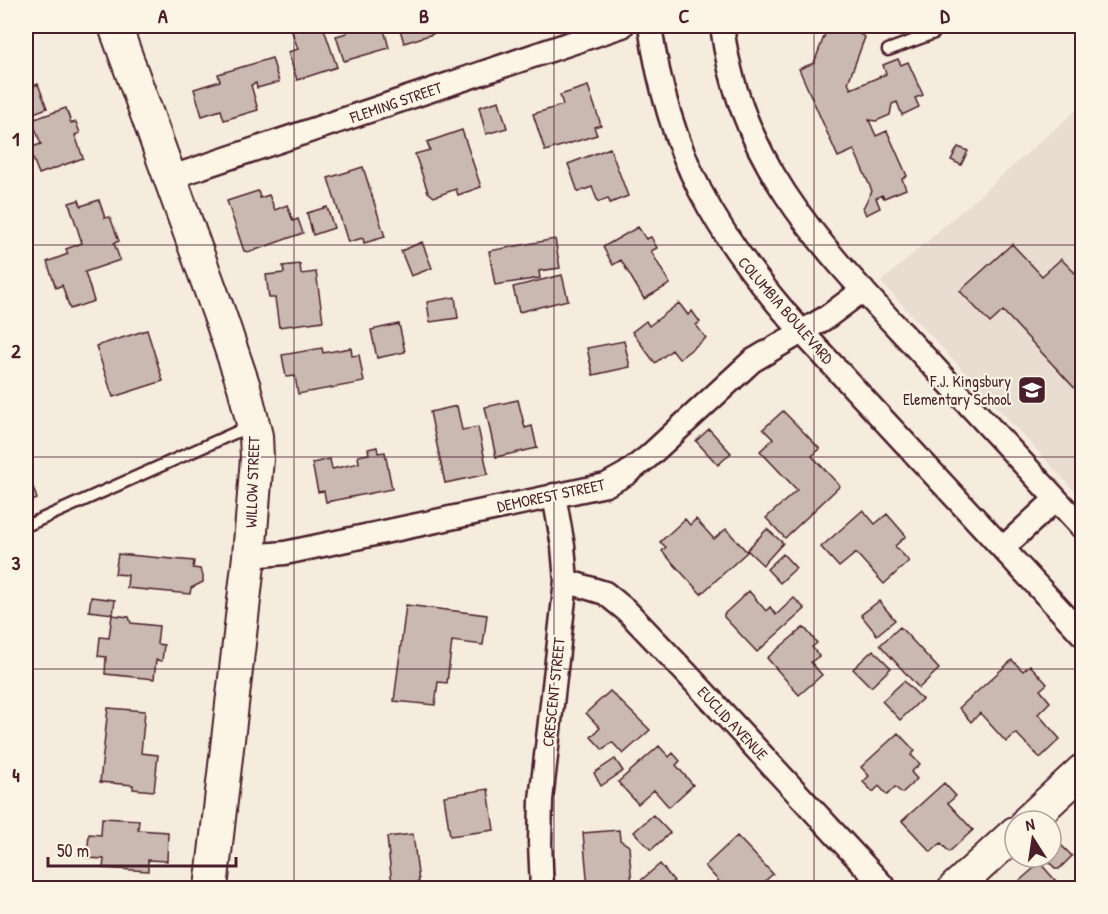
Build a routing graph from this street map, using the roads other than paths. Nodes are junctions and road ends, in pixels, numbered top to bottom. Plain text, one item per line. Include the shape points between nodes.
1 (115, 26) edge
2 (622, 26) edge
3 (650, 26) edge
4 (722, 26) edge
5 (932, 26) edge
6 (888, 50) dead end
7 (169, 178) junction
8 (863, 290) junction
9 (802, 332) junction
10 (253, 424) junction
11 (554, 495) junction
12 (1056, 499) junction
13 (26, 526) edge
14 (1083, 527) edge
15 (1002, 548) junction
16 (249, 556) junction
17 (566, 581) junction
18 (1083, 634) edge
19 (1083, 771) edge
20 (1041, 809) edge
21 (1003, 844) edge
22 (211, 888) edge
23 (542, 888) edge
24 (885, 888) edge
25 (955, 888) edge

1 - 7 street, WILLOW STREET
2 - 7 street, FLEMING STREET
3 - 9 street, COLUMBIA BOULEVARD via 665,102 694,183 735,250
4 - 8 street via 734,85 761,154 803,221
5 - 6 lane via 934,33
7 - 10 street, WILLOW STREET via 220,316
8 - 9 street, DEMOREST STREET
8 - 12 street
9 - 11 street, DEMOREST STREET via 753,361 626,474 597,488
9 - 15 street, COLUMBIA BOULEVARD
10 - 13 lane
10 - 16 street, WILLOW STREET via 257,458
11 - 16 street, DEMOREST STREET via 285,553
11 - 17 street, CRESCENT STREET
12 - 14 street
12 - 15 street
15 - 18 street, COLUMBIA BOULEVARD
16 - 22 street, WILLOW STREET
17 - 23 street, CRESCENT STREET via 541,800
17 - 24 street, EUCLID AVENUE via 605,593 627,611
19 - 20 street
21 - 25 street

